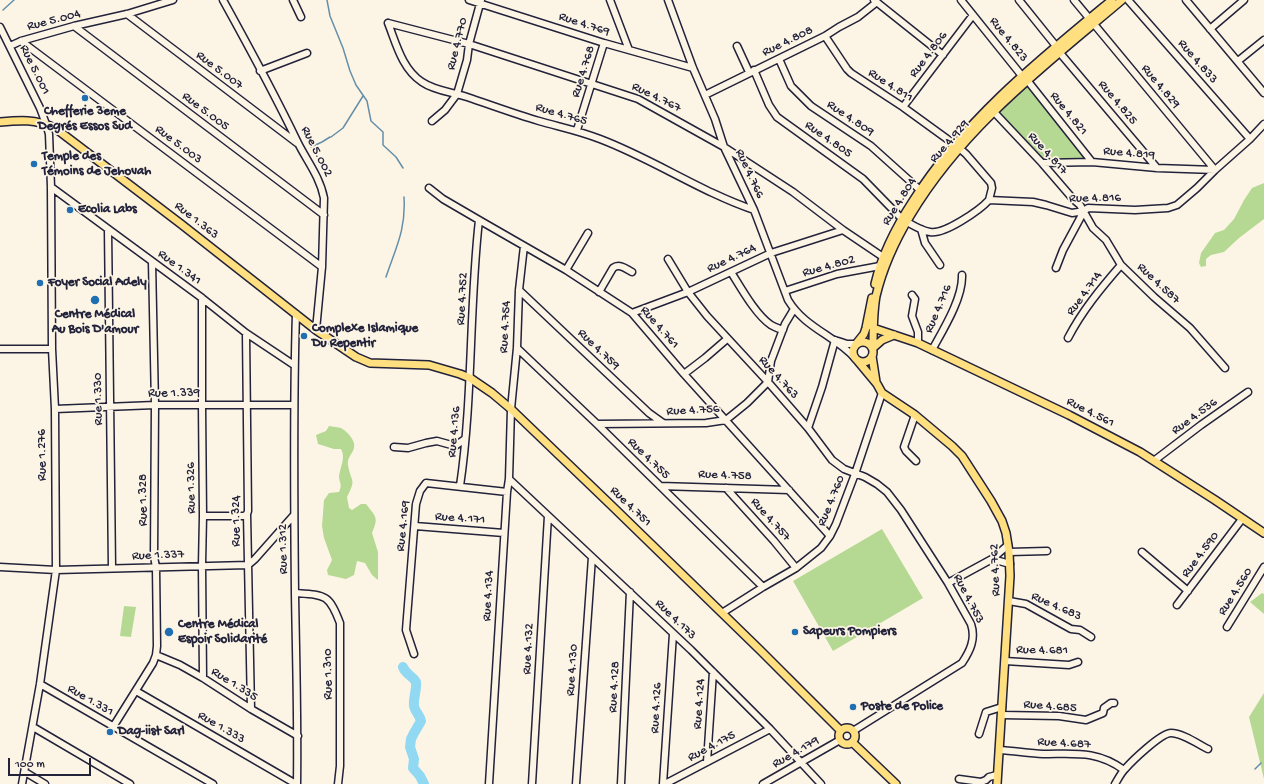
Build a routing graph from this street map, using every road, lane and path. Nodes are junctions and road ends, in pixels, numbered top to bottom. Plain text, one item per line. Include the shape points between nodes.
1 (173, 0) edge
2 (222, 0) edge
3 (293, 0) edge
4 (469, 0) edge
5 (610, 0) edge
6 (668, 0) edge
7 (961, 0) edge
8 (1020, 0) edge
9 (1074, 0) edge
10 (1112, 0) edge
11 (1122, 0) edge
12 (1128, 0) edge
13 (1186, 0) edge
14 (1244, 0) edge
15 (481, 1) edge
16 (875, 1) edge
17 (127, 14) junction
18 (973, 15) junction
19 (300, 17) dead end
20 (1092, 21) junction
21 (388, 23) joint
22 (74, 26) junction
23 (0, 27) edge
24 (1210, 29) junction
25 (825, 36) junction
26 (21, 40) junction
27 (1264, 40) edge
28 (604, 43) junction
29 (469, 44) junction
30 (10, 46) junction
31 (737, 46) dead end
32 (1058, 49) junction
33 (629, 50) junction
34 (307, 53) dead end
35 (943, 55) junction
36 (779, 59) junction
37 (1238, 61) junction
38 (693, 68) junction
39 (260, 71) junction
40 (752, 71) junction
41 (1024, 78) junction
42 (592, 83) junction
43 (1262, 85) edge
44 (1264, 92) edge
45 (457, 94) junction
46 (705, 95) junction
47 (903, 107) junction
48 (994, 112) junction
49 (432, 121) dead end
50 (0, 122) edge
51 (46, 124) junction
52 (1264, 124) edge
53 (577, 130) junction
54 (1250, 139) junction
55 (299, 144) junction
56 (724, 146) junction
57 (956, 146) junction
58 (1092, 162) junction
59 (1042, 163) junction
60 (1157, 168) junction
61 (1215, 170) junction
62 (52, 187) junction
63 (429, 188) dead end
64 (920, 190) junction
65 (990, 200) junction
66 (754, 210) junction
67 (1084, 211) junction
68 (324, 215) junction
69 (479, 220) junction
70 (904, 220) junction
71 (108, 229) junction
72 (921, 229) junction
73 (843, 230) junction
74 (588, 233) dead end
75 (524, 246) junction
76 (771, 253) junction
77 (883, 257) junction
78 (668, 258) dead end
79 (152, 262) junction
80 (940, 265) dead end
81 (1121, 265) junction
82 (880, 266) junction
83 (322, 267) junction
84 (1056, 268) dead end
85 (566, 270) junction
86 (632, 272) dead end
87 (731, 272) junction
88 (962, 275) dead end
89 (519, 290) junction
90 (599, 292) junction
91 (688, 292) junction
92 (785, 292) junction
93 (912, 295) dead end
94 (202, 298) junction
95 (794, 309) junction
96 (632, 313) junction
97 (296, 314) junction
98 (873, 328) junction
99 (316, 330) junction
100 (783, 330) junction
101 (246, 333) junction
102 (894, 335) junction
103 (727, 338) junction
104 (1068, 338) dead end
105 (835, 340) junction
106 (856, 344) junction
107 (918, 344) junction
108 (517, 348) junction
109 (872, 348) junction
110 (52, 349) junction
111 (0, 350) edge
112 (932, 350) junction
113 (872, 356) junction
114 (856, 359) junction
115 (370, 363) joint
116 (294, 365) junction
117 (1225, 368) dead end
118 (684, 374) junction
119 (470, 378) junction
120 (768, 382) junction
121 (877, 384) junction
122 (1248, 392) dead end
123 (882, 393) junction
124 (155, 405) junction
125 (202, 405) junction
126 (247, 405) junction
127 (294, 405) junction
128 (110, 406) junction
129 (55, 408) junction
130 (511, 409) junction
131 (915, 415) junction
132 (726, 420) junction
133 (664, 423) junction
134 (597, 424) junction
135 (808, 428) junction
136 (465, 439) junction
137 (394, 447) dead end
138 (1155, 460) junction
139 (916, 461) dead end
140 (855, 474) junction
141 (509, 479) junction
142 (460, 486) junction
143 (660, 486) junction
144 (726, 488) junction
145 (789, 490) junction
146 (506, 492) junction
147 (247, 514) junction
148 (294, 515) junction
149 (203, 516) junction
150 (548, 516) junction
151 (1242, 519) junction
152 (414, 526) junction
153 (504, 533) junction
154 (1264, 533) edge
155 (830, 536) junction
156 (1009, 548) junction
157 (1047, 551) dead end
158 (1142, 552) dead end
159 (592, 557) junction
160 (992, 559) junction
161 (1010, 564) junction
162 (202, 565) junction
163 (248, 565) junction
164 (0, 567) edge
165 (156, 567) junction
166 (112, 568) junction
167 (796, 568) junction
168 (1264, 568) edge
169 (56, 570) junction
170 (948, 583) junction
171 (763, 587) junction
172 (1188, 591) junction
173 (630, 592) junction
174 (295, 594) junction
175 (1009, 601) junction
176 (1177, 605) dead end
177 (722, 613) junction
178 (1227, 627) dead end
179 (673, 634) junction
180 (1091, 637) dead end
181 (414, 654) dead end
182 (156, 655) junction
183 (1005, 661) junction
184 (1078, 662) dead end
185 (713, 672) junction
186 (204, 678) junction
187 (40, 684) junction
188 (136, 691) junction
189 (1114, 703) dead end
190 (1002, 707) junction
191 (251, 709) junction
192 (1002, 715) junction
193 (33, 727) junction
194 (113, 727) junction
195 (770, 729) junction
196 (840, 730) junction
197 (853, 731) junction
198 (980, 734) dead end
199 (298, 736) junction
200 (840, 740) junction
201 (852, 742) junction
202 (1208, 749) dead end
203 (999, 750) junction
204 (707, 762) junction
205 (801, 763) junction
206 (1124, 770) junction
207 (24, 772) junction
208 (997, 775) junction
209 (959, 779) dead end
210 (1116, 782) edge
211 (22, 784) edge
212 (46, 784) edge
213 (130, 784) edge
214 (213, 784) edge
215 (297, 784) edge
216 (338, 784) edge
217 (489, 784) edge
218 (532, 784) edge
219 (576, 784) edge
220 (621, 784) edge
221 (664, 784) edge
222 (763, 784) edge
223 (821, 784) edge
224 (896, 784) edge
225 (997, 784) edge
226 (1124, 784) edge

1 - 17 street, Rue 5.004
2 - 39 street, Rue 5.002
3 - 19 street
4 - 15 street, Rue 4.769
5 - 33 street
6 - 38 street, Rue 4.766
7 - 18 street, Rue 4.823
8 - 32 street, Rue 4.825
9 - 20 street, Rue 4.829
10 - 20 main road, Rue 4.804
11 - 20 main road
12 - 54 street, Rue 4.833
13 - 24 street
14 - 24 street
15 - 28 street, Rue 4.769
15 - 29 street, Rue 4.770
16 - 25 street, Rue 4.808 via 858,17
16 - 35 street
17 - 22 street, Rue 5.004
17 - 55 street, Rue 5.007
18 - 35 street, Rue 4.806
18 - 41 street, Rue 4.823
20 - 32 main road, Rue 4.804
20 - 61 street, Rue 4.829
21 - 29 street, Rue 4.767
21 - 45 street, Rue 4.765 via 398,50 414,76 431,87
22 - 26 street, Rue 5.004
22 - 68 street, Rue 5.005
23 - 30 street, Rue 5.001
24 - 37 street
25 - 36 street, Rue 4.808
25 - 47 street, Rue 4.811 via 851,73
26 - 30 street, Rue 5.004
26 - 83 street, Rue 5.003
27 - 37 street
28 - 33 street, Rue 4.769
28 - 42 street, Rue 4.768
29 - 42 street, Rue 4.767
29 - 45 street, Rue 4.770
30 - 51 street, Rue 5.001
31 - 40 street, Rue 4.805
32 - 41 main road, Rue 4.804
32 - 60 street, Rue 4.825
33 - 38 street, Rue 4.769
34 - 39 street
35 - 47 street, Rue 4.806
36 - 40 street, Rue 4.808
36 - 64 street, Rue 4.809 via 790,86 811,106 871,146
37 - 43 street
38 - 46 street, Rue 4.766
39 - 55 street, Rue 5.002
40 - 46 street, Rue 4.808
40 - 70 street, Rue 4.805 via 777,116 863,179
41 - 48 main road, Rue 4.929
41 - 57 main road, Rue 4.804 via 994,102
41 - 58 street, Rue 4.821
42 - 53 street, Rue 4.768
42 - 56 street, Rue 4.767 via 638,98
43 - 44 street
45 - 49 street via 445,110
45 - 53 street, Rue 4.765 via 539,121
46 - 56 street, Rue 4.766
47 - 57 street, Rue 4.811
48 - 57 main road, Rue 4.929
48 - 59 street, Rue 4.817
50 - 51 main road, Rue 1.363 via 26,120
51 - 62 street, Rue 1.276 via 49,134
51 - 97 main road, Rue 1.363 via 78,144
52 - 54 street, Rue 4.816
53 - 66 street, Rue 4.765 via 638,155 735,204
54 - 61 street, Rue 4.816
55 - 68 street, Rue 5.002 via 320,182 324,198
56 - 66 street, Rue 4.766
56 - 73 street, Rue 4.767 via 793,192
57 - 64 main road, Rue 4.804
57 - 65 street, Rue 4.811 via 991,183
57 - 70 main road, Rue 4.929
58 - 59 street, Rue 4.819
58 - 60 street, Rue 4.819
59 - 67 street, Rue 4.817
60 - 61 street, Rue 4.819
61 - 67 street, Rue 4.816 via 1182,201 1173,206 1135,210 1088,208
62 - 71 street, Rue 1.341
62 - 110 street, Rue 1.276
63 - 69 street, Rue 4.761
64 - 70 main road, Rue 4.804
65 - 67 street, Rue 4.816 via 1033,202 1072,213
65 - 72 street via 957,223 940,231 929,232
66 - 76 street, Rue 4.766
67 - 81 street, Rue 4.587
67 - 84 street
68 - 83 street, Rue 5.002
69 - 75 street, Rue 4.761
69 - 119 street, Rue 4.752
70 - 72 street
70 - 77 main road, Rue 4.804
70 - 98 main road, Rue 4.929 via 884,268 876,298
71 - 79 street, Rue 1.341
71 - 128 street, Rue 1.330
72 - 80 street via 925,243
73 - 76 street, Rue 4.764
73 - 77 street, Rue 4.767
74 - 85 street
75 - 85 street, Rue 4.761
75 - 89 street, Rue 4.754
76 - 87 street, Rue 4.764
76 - 92 street, Rue 4.766
77 - 82 main road, Rue 4.804
78 - 91 street, Rue 4.763
79 - 94 street, Rue 1.341
79 - 124 street, Rue 1.328
81 - 104 street, Rue 4.714 via 1094,296
81 - 117 street, Rue 4.587 via 1190,328
82 - 92 street, Rue 4.802 via 837,274
82 - 106 main road, Rue 4.804 via 866,328
83 - 99 street, Rue 5.002
85 - 90 street, Rue 4.761
86 - 90 street via 616,265
87 - 91 street, Rue 4.764
87 - 100 street via 763,318
88 - 112 street, Rue 4.716 via 957,300 949,320
89 - 108 street, Rue 4.754
89 - 133 street, Rue 4.759 via 649,413
90 - 96 street, Rue 4.761
91 - 96 street, Rue 4.764
91 - 103 street, Rue 4.763
92 - 95 street, Rue 4.766
93 - 107 street via 915,299 912,316 918,332
94 - 101 street, Rue 1.341
94 - 125 street, Rue 1.326
95 - 100 street
95 - 105 street, Rue 4.766 via 810,325
96 - 118 street, Rue 4.761
97 - 99 main road, Rue 1.363
97 - 116 street, Rue 1.312
98 - 102 main road, Rue 4.561
98 - 109 main road, Rue 4.929
99 - 115 main road, Rue 1.363
100 - 120 street via 771,361
101 - 116 street, Rue 1.341
101 - 126 street, Rue 1.324
102 - 107 main road, Rue 4.561
102 - 109 main road
103 - 118 street
103 - 120 street, Rue 4.763
105 - 106 street, Rue 4.766
105 - 114 street, Rue 4.766
105 - 135 street
106 - 109 main road via 865,342
106 - 114 main road via 853,350
107 - 112 main road, Rue 4.561
108 - 130 street, Rue 4.754
108 - 134 street, Rue 4.755
109 - 113 main road
110 - 111 street
110 - 129 street, Rue 1.276
112 - 138 main road, Rue 4.561 via 1069,415
113 - 114 main road via 866,362
113 - 121 main road
114 - 121 main road
115 - 119 main road, Rue 4.751 via 429,365
116 - 127 street, Rue 1.312
118 - 132 street, Rue 4.761
119 - 130 main road, Rue 4.751 via 492,392
119 - 136 street, Rue 4.136
120 - 132 street, Rue 4.756
120 - 135 street, Rue 4.763
121 - 123 main road, Rue 4.762
122 - 138 street, Rue 4.536
123 - 131 main road, Rue 4.762
123 - 140 street, Rue 4.760
124 - 125 street, Rue 1.339
124 - 128 street, Rue 1.339
124 - 165 street, Rue 1.328
125 - 126 street, Rue 1.339
125 - 149 street, Rue 1.326
126 - 127 street, Rue 1.339
126 - 147 street, Rue 1.324
127 - 148 street, Rue 1.312
128 - 129 street, Rue 1.339
128 - 166 street, Rue 1.330
129 - 169 street, Rue 1.276
130 - 141 street, Rue 4.134
130 - 177 main road, Rue 4.751
131 - 139 street via 904,447
131 - 156 main road, Rue 4.762 via 962,456 998,511
132 - 133 street, Rue 4.756
132 - 145 street, Rue 4.761
133 - 134 street, Rue 4.756
134 - 143 street, Rue 4.755
135 - 140 street, Rue 4.763 via 832,460
136 - 137 street via 455,446 438,441 408,448
136 - 142 street, Rue 4.136
138 - 151 main road, Rue 4.561
140 - 155 street, Rue 4.760
140 - 170 street, Rue 4.753 via 866,477 887,492
141 - 146 street, Rue 4.134
141 - 150 street, Rue 4.173
142 - 146 street, Rue 4.169
142 - 152 street, Rue 4.169 via 426,482 416,504
143 - 144 street, Rue 4.758
143 - 171 street, Rue 4.755
144 - 145 street, Rue 4.758
144 - 167 street, Rue 4.757
145 - 155 street, Rue 4.761
146 - 153 street, Rue 4.134
147 - 149 street
147 - 163 street, Rue 1.324
148 - 163 street
148 - 174 street, Rue 1.312
149 - 162 street, Rue 1.326
150 - 159 street, Rue 4.173
150 - 218 street, Rue 4.132
151 - 154 main road, Rue 4.561
151 - 172 street, Rue 4.590
152 - 153 street, Rue 4.171
152 - 181 street, Rue 4.169 via 406,630
153 - 217 street, Rue 4.134
155 - 167 street, Rue 4.760 via 821,548
156 - 157 street
156 - 160 street
156 - 161 main road, Rue 4.762
158 - 172 street
159 - 173 street, Rue 4.173
159 - 219 street, Rue 4.130
160 - 161 street
160 - 170 street
161 - 175 main road, Rue 4.762
162 - 163 street, Rue 1.337
162 - 165 street, Rue 1.337
162 - 186 street, Rue 1.326
163 - 191 street, Rue 1.324
164 - 169 street, Rue 1.337
165 - 166 street, Rue 1.337
165 - 182 street, Rue 1.328
166 - 169 street, Rue 1.337
167 - 171 street, Rue 4.760
168 - 178 street, Rue 4.560
169 - 187 street, Rue 1.276
170 - 197 street, Rue 4.753 via 973,630 970,649 962,663
171 - 177 street, Rue 4.760
172 - 176 street, Rue 4.590
173 - 179 street, Rue 4.173
173 - 220 street, Rue 4.128
174 - 199 street, Rue 1.312
174 - 216 street, Rue 1.310 via 319,595 327,600 340,624
175 - 180 street, Rue 4.683 via 1026,604
175 - 183 main road, Rue 4.762
177 - 196 main road, Rue 4.751
179 - 185 street, Rue 4.173
179 - 221 street, Rue 4.126
182 - 186 street, Rue 1.335
182 - 188 street, Rue 1.328
183 - 184 street, Rue 4.681 via 1069,665
183 - 190 main road, Rue 4.762
185 - 195 street, Rue 4.173
185 - 204 street, Rue 4.124
186 - 191 street, Rue 1.335
187 - 193 street, Rue 1.276
187 - 194 street, Rue 1.331
188 - 194 street, Rue 1.328
188 - 215 street, Rue 1.333
189 - 192 street, Rue 4.685 via 1104,708 1103,713 1086,720 1059,716
190 - 192 main road, Rue 4.762
190 - 198 street via 986,712
191 - 199 street, Rue 1.335
192 - 203 main road, Rue 4.762
193 - 207 street, Rue 1.276
193 - 213 street
194 - 214 street, Rue 1.331
195 - 204 street, Rue 4.175
195 - 205 street, Rue 4.173
196 - 197 main road via 845,727
196 - 200 main road
197 - 201 main road via 855,737
199 - 215 street, Rue 1.312
200 - 201 main road via 845,744
200 - 205 street, Rue 4.179
201 - 224 main road
202 - 206 street via 1177,734 1167,734 1148,747
203 - 206 street, Rue 4.687 via 1041,754 1080,753 1100,758
203 - 208 main road, Rue 4.762
204 - 221 street, Rue 4.175
205 - 222 street, Rue 4.179
205 - 223 street, Rue 4.173
206 - 210 street
207 - 211 street, Rue 1.276
207 - 212 street
208 - 209 street via 981,782
208 - 225 main road, Rue 4.762
210 - 226 street

